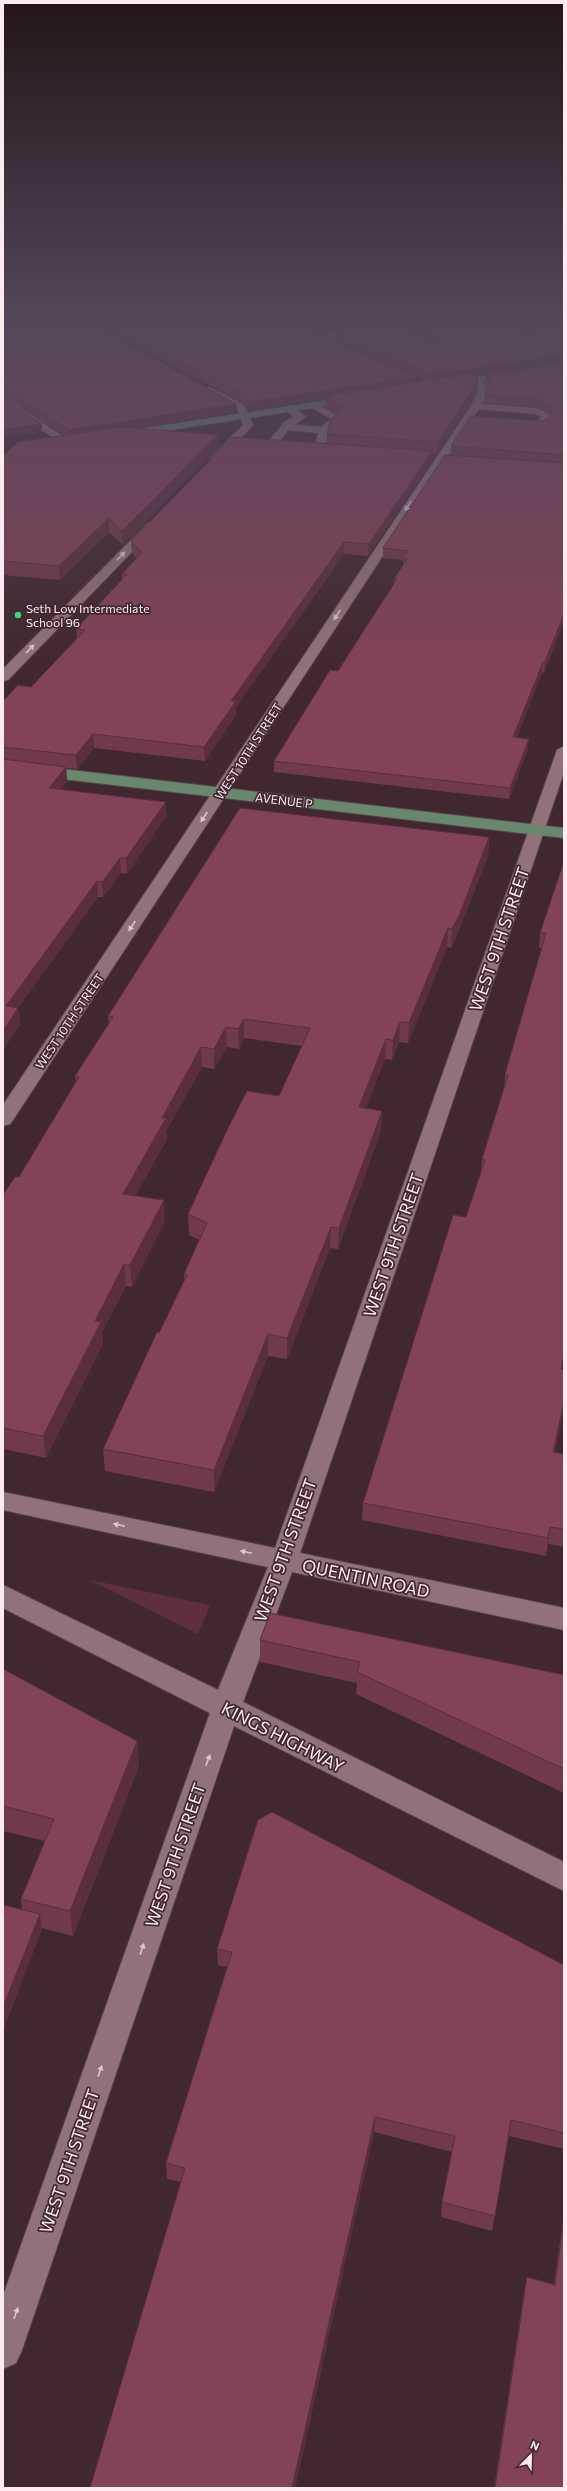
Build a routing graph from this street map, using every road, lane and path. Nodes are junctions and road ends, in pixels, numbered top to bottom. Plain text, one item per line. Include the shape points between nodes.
1 (59, 435) edge
2 (122, 435) edge
3 (238, 435) edge
4 (277, 435) edge
5 (323, 435) edge
6 (457, 435) edge
7 (117, 436) joint
8 (172, 439) edge
9 (218, 442) dead end
10 (232, 442) junction
11 (72, 443) joint
12 (244, 443) edge
13 (53, 446) edge
14 (285, 446) edge
15 (306, 448) edge
16 (209, 465) edge
17 (162, 514) edge
18 (3, 677) edge
19 (564, 750) edge
20 (3, 767) edge
21 (221, 792) junction
22 (537, 829) junction
23 (564, 832) edge
24 (3, 1120) edge
25 (3, 1501) edge
26 (284, 1560) junction
27 (3, 1596) edge
28 (564, 1619) edge
29 (227, 1708) junction
30 (564, 1876) edge
31 (3, 2350) edge

1 - 11 street
2 - 7 main road
3 - 10 street
4 - 14 street via 266,445
5 - 15 street via 324,449
6 -> 21 street, WEST 10TH STREET
7 - 8 street
9 - 10 street
10 - 12 street
10 - 16 street
11 - 13 main road
18 -> 17 street
19 - 22 street, WEST 9TH STREET
20 - 21 main road, AVENUE P
21 - 22 main road, AVENUE P
21 -> 24 street, WEST 10TH STREET
22 - 23 main road, AVENUE P
22 - 26 street, WEST 9TH STREET
26 -> 25 street, QUENTIN ROAD
26 - 28 street, QUENTIN ROAD
26 - 29 street, WEST 9TH STREET
27 - 29 street, KINGS HIGHWAY
29 - 30 street, KINGS HIGHWAY
31 -> 29 street, WEST 9TH STREET

